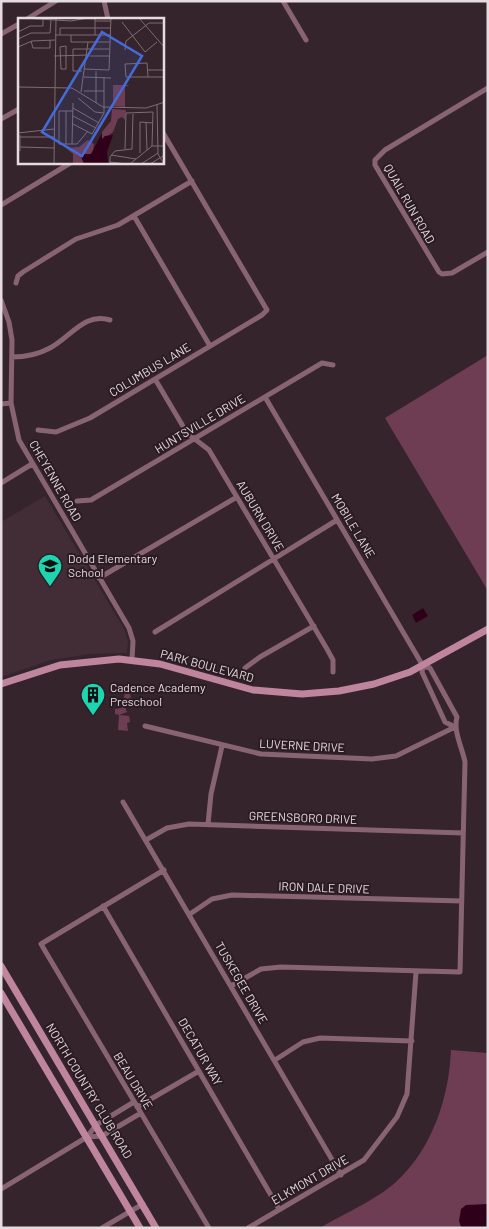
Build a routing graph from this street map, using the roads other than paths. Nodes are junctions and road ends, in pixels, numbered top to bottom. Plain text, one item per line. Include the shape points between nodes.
1 (56, 1) edge
2 (104, 1) edge
3 (283, 1) edge
4 (29, 18) edge
5 (108, 18) edge
6 (18, 25) edge
7 (1, 34) edge
8 (306, 40) dead end
9 (488, 88) edge
10 (18, 110) edge
11 (1, 120) edge
12 (164, 134) edge
13 (69, 164) edge
14 (192, 181) junction
15 (1, 205) edge
16 (134, 216) junction
17 (488, 252) edge
18 (16, 283) dead end
19 (1, 300) edge
20 (110, 320) dead end
21 (210, 346) junction
22 (12, 357) junction
23 (333, 365) dead end
24 (155, 379) junction
25 (265, 397) junction
26 (11, 403) junction
27 (1, 404) edge
28 (38, 430) dead end
29 (194, 438) junction
30 (32, 464) junction
31 (1, 482) edge
32 (237, 497) junction
33 (77, 500) dead end
34 (337, 520) junction
35 (274, 558) junction
36 (99, 578) junction
37 (314, 626) junction
38 (488, 629) edge
39 (155, 632) dead end
40 (132, 660) junction
41 (423, 666) junction
42 (245, 668) dead end
43 (333, 672) dead end
44 (1, 684) edge
45 (145, 726) dead end
46 (455, 726) junction
47 (222, 746) junction
48 (123, 802) dead end
49 (208, 824) junction
50 (463, 833) junction
51 (146, 840) junction
52 (164, 870) junction
53 (462, 901) junction
54 (104, 906) junction
55 (190, 914) junction
56 (1, 966) edge
57 (416, 972) junction
58 (232, 986) junction
59 (1, 993) edge
60 (37, 1026) junction
61 (25, 1033) junction
62 (412, 1041) junction
63 (275, 1060) junction
64 (199, 1071) junction
65 (136, 1105) junction
66 (140, 1113) junction
67 (96, 1125) junction
68 (102, 1136) junction
69 (87, 1137) junction
70 (341, 1175) junction
71 (1, 1189) edge
72 (143, 1204) junction
73 (279, 1209) junction
74 (131, 1211) junction
75 (102, 1228) edge
76 (140, 1228) edge
77 (156, 1228) edge
78 (209, 1228) edge
79 (248, 1228) edge

1 - 4 street
2 - 5 street
3 - 8 street
6 - 7 street
9 - 17 street, QUAIL RUN ROAD via 385,150 374,165 439,272 452,273
10 - 11 street
12 - 14 street
13 - 15 street
14 - 16 street
14 - 21 street, COLUMBUS LANE via 267,310
16 - 18 street via 76,239 23,272
16 - 21 street
19 - 22 street, CHEYENNE ROAD via 9,322
20 - 22 street via 101,317 88,320 50,348
21 - 24 street, COLUMBUS LANE
22 - 26 street, CHEYENNE ROAD
23 - 25 street, HUNTSVILLE DRIVE via 322,363
24 - 28 street, COLUMBUS LANE via 74,425 56,432
24 - 29 street, AUBURN DRIVE via 187,433
25 - 29 street, HUNTSVILLE DRIVE
25 - 34 street, MOBILE LANE
26 - 27 street
26 - 30 street, CHEYENNE ROAD via 19,440
29 - 32 street, AUBURN DRIVE via 209,450
29 - 33 street, HUNTSVILLE DRIVE via 91,500
30 - 31 street
30 - 36 street, CHEYENNE ROAD
32 - 35 street, AUBURN DRIVE
32 - 36 street
34 - 35 street
34 - 41 street, MOBILE LANE
35 - 37 street, AUBURN DRIVE
35 - 39 street
36 - 40 street, CHEYENNE ROAD via 132,634
37 - 42 street
37 - 43 street, AUBURN DRIVE via 333,660
38 - 41 main road, PARK BOULEVARD
40 - 41 main road, PARK BOULEVARD via 173,667 240,687 289,694 351,689
40 - 44 main road, PARK BOULEVARD via 66,664
41 - 46 street via 422,672 446,722
41 - 46 street via 430,668 457,716
45 - 47 street, LUVERNE DRIVE
46 - 47 street, LUVERNE DRIVE via 396,756 372,759 262,754
46 - 50 street via 465,762
47 - 49 street
48 - 51 street, TUSKEGEE DRIVE
49 - 50 street, GREENSBORO DRIVE
49 - 51 street, GREENSBORO DRIVE via 167,828
50 - 53 street
51 - 52 street, TUSKEGEE DRIVE
52 - 54 street
52 - 55 street, TUSKEGEE DRIVE
53 - 55 street, IRON DALE DRIVE via 232,895 212,899
53 - 57 street via 460,972
54 - 64 street, DECATUR WAY
54 - 65 street, BEAU DRIVE via 40,944
55 - 58 street, TUSKEGEE DRIVE
56 - 60 main road, NORTH COUNTRY CLUB ROAD
57 - 58 street via 281,967 261,969
57 - 62 street, ELKMONT DRIVE
58 - 63 street, TUSKEGEE DRIVE
59 - 61 main road
60 - 61 main road
60 - 67 main road, NORTH COUNTRY CLUB ROAD
61 - 69 main road
62 - 63 street via 320,1038 303,1042
62 - 70 street, ELKMONT DRIVE via 407,1094 396,1117 364,1160
63 - 70 street, TUSKEGEE DRIVE
64 - 65 street
64 - 73 street, DECATUR WAY
65 - 66 street, BEAU DRIVE
65 - 67 street
66 - 68 street
66 - 78 street, BEAU DRIVE
67 - 68 main road, NORTH COUNTRY CLUB ROAD
67 - 69 street
68 - 69 street
68 - 72 main road, NORTH COUNTRY CLUB ROAD
69 - 71 street
69 - 74 main road
70 - 73 street, ELKMONT DRIVE
72 - 74 street
72 - 77 main road, NORTH COUNTRY CLUB ROAD
73 - 79 street, ELKMONT DRIVE
74 - 75 street
74 - 76 main road

